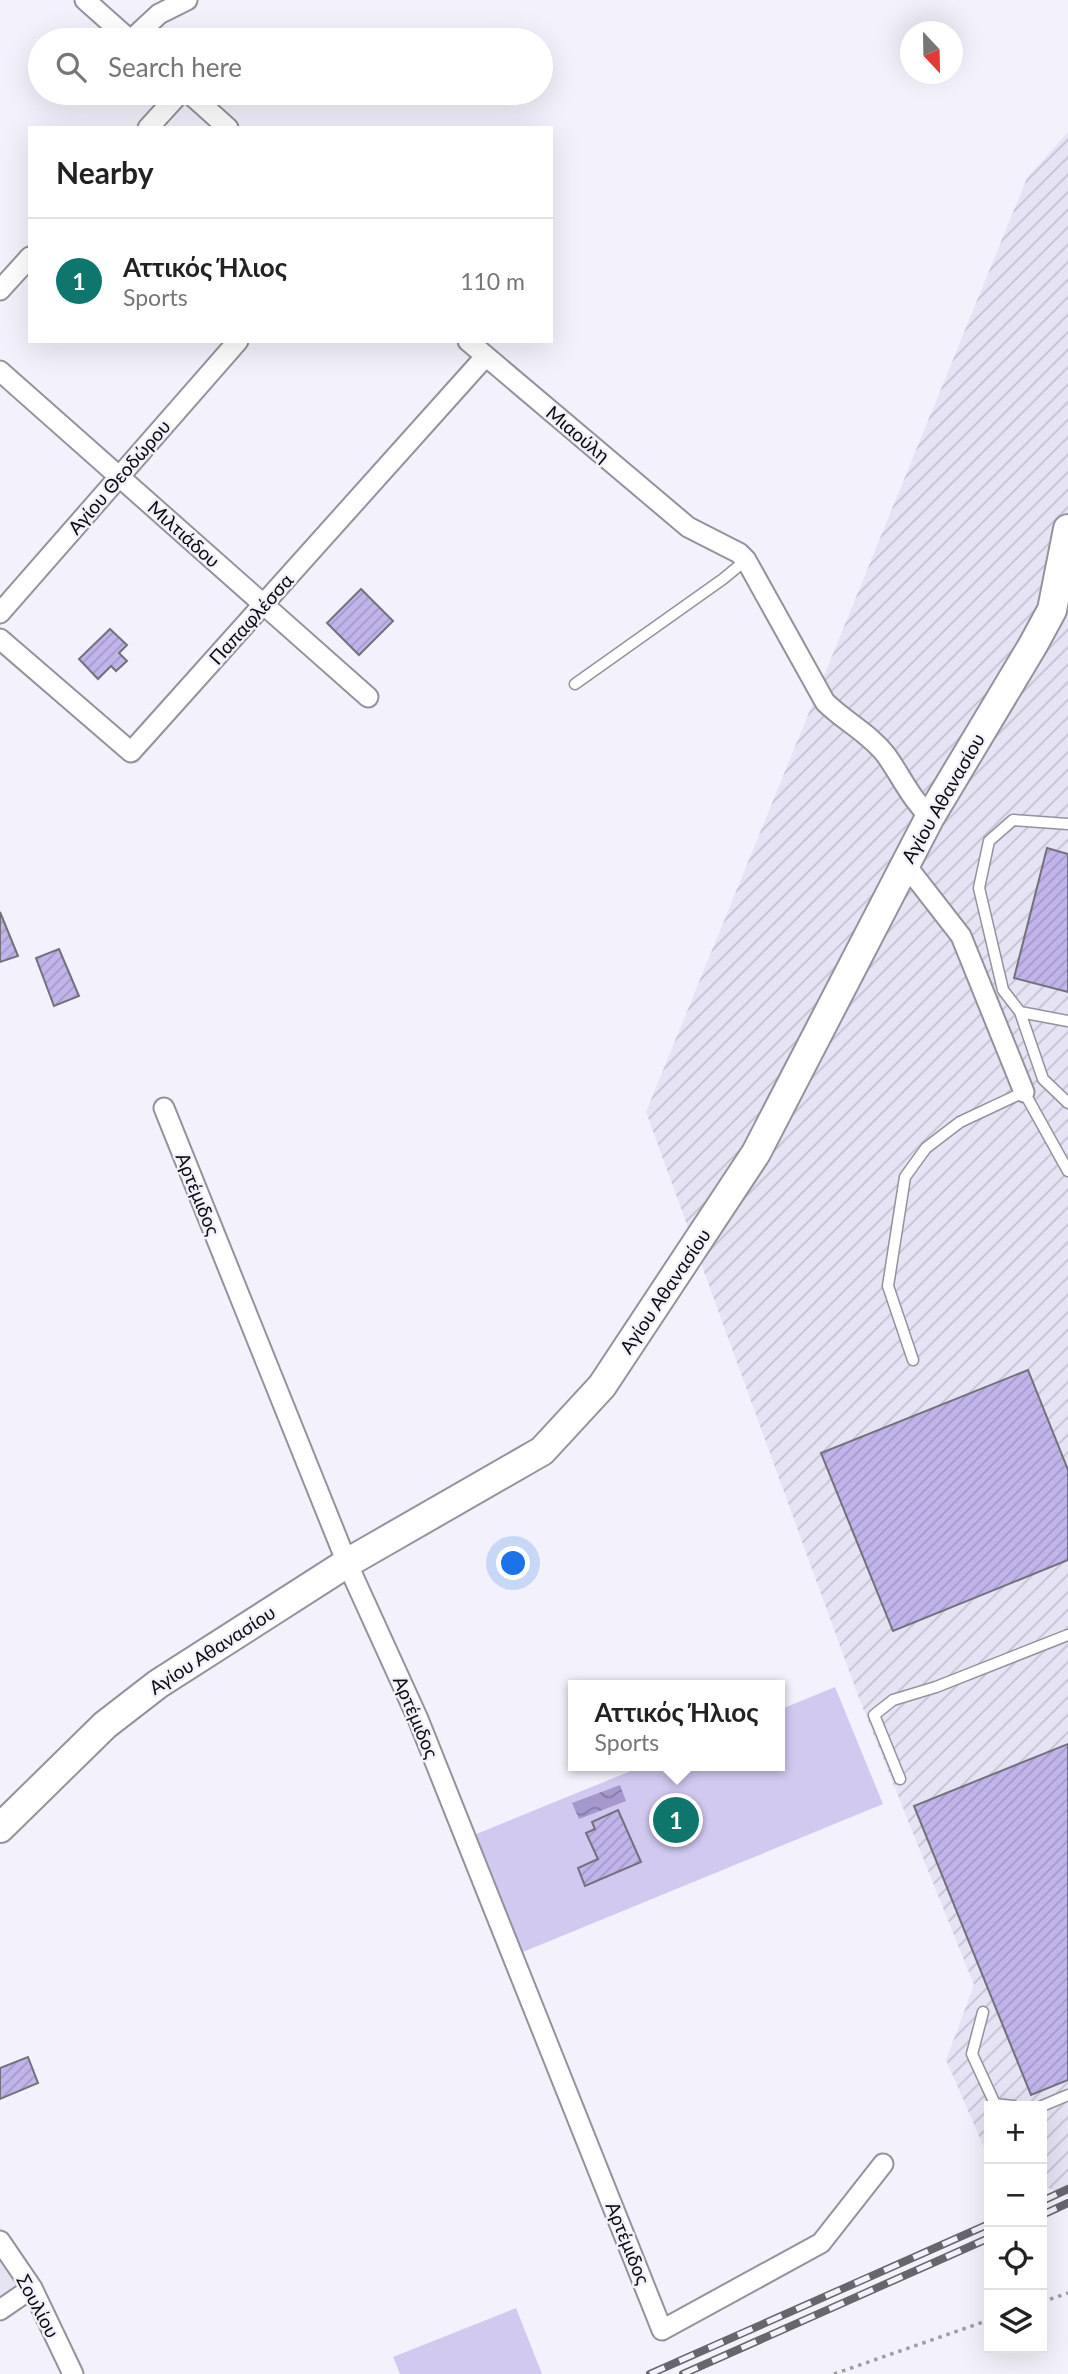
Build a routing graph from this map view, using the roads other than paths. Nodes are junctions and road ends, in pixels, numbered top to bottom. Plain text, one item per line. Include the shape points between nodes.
1 (85, 0) edge
2 (187, 0) edge
3 (116, 28) edge
4 (143, 28) edge
5 (169, 105) edge
6 (202, 105) edge
7 (150, 126) edge
8 (226, 126) edge
9 (28, 259) edge
10 (0, 290) edge
11 (236, 343) edge
12 (470, 343) edge
13 (485, 357) junction
14 (0, 371) edge
15 (120, 477) junction
16 (1068, 529) edge
17 (746, 560) junction
18 (264, 605) junction
19 (0, 613) edge
20 (0, 639) edge
21 (575, 684) dead end
22 (368, 697) dead end
23 (930, 817) junction
24 (1068, 824) edge
25 (905, 864) junction
26 (1020, 1012) junction
27 (1068, 1021) edge
28 (1024, 1092) junction
29 (1068, 1103) edge
30 (164, 1108) dead end
31 (1068, 1171) edge
32 (913, 1360) dead end
33 (347, 1563) junction
34 (1068, 1635) edge
35 (900, 1779) dead end
36 (0, 1828) edge
37 (983, 2012) dead end
38 (1068, 2095) edge
39 (994, 2101) edge
40 (1047, 2104) edge
41 (883, 2164) dead end
42 (0, 2241) edge
43 (32, 2288) junction
44 (0, 2310) edge
45 (73, 2374) edge

1 - 3 street
2 - 4 street
5 - 7 street
6 - 8 street
9 - 10 street
11 - 15 street, Αγίου Θεοδώρου
12 - 13 street, Μιαούλη
13 - 17 street, Μιαούλη via 688,527
13 - 18 street, Παπαφλέσσα
14 - 15 street, Μιλτιάδου
15 - 18 street, Μιλτιάδου
15 - 19 street, Αγίου Θεοδώρου
16 - 23 street, Αγίου Αθανασίου via 1052,610
17 - 21 lane
17 - 23 street via 825,702 871,738
18 - 20 street, Παπαφλέσσα via 131,752
18 - 22 street, Μιλτιάδου
23 - 25 street, Αγίου Αθανασίου
24 - 26 lane via 1013,820 989,841 979,888 1003,990
25 - 28 street via 961,936
25 - 33 street, Αγίου Αθανασίου via 756,1153 602,1386 542,1451
26 - 27 lane
26 - 29 lane via 1043,1079
28 - 31 lane
28 - 32 lane via 960,1122 926,1149 905,1177 888,1286
30 - 33 street, Αρτέμιδος
33 - 36 street, Αγίου Αθανασίου via 137,1700 105,1725
33 - 41 street, Αρτέμιδος via 418,1719 662,2330 821,2243
34 - 35 lane via 893,1700 874,1715
37 - 39 lane via 972,2054
38 - 40 lane
42 - 43 street, Σουλίου
43 - 44 street
43 - 45 street, Σουλίου

